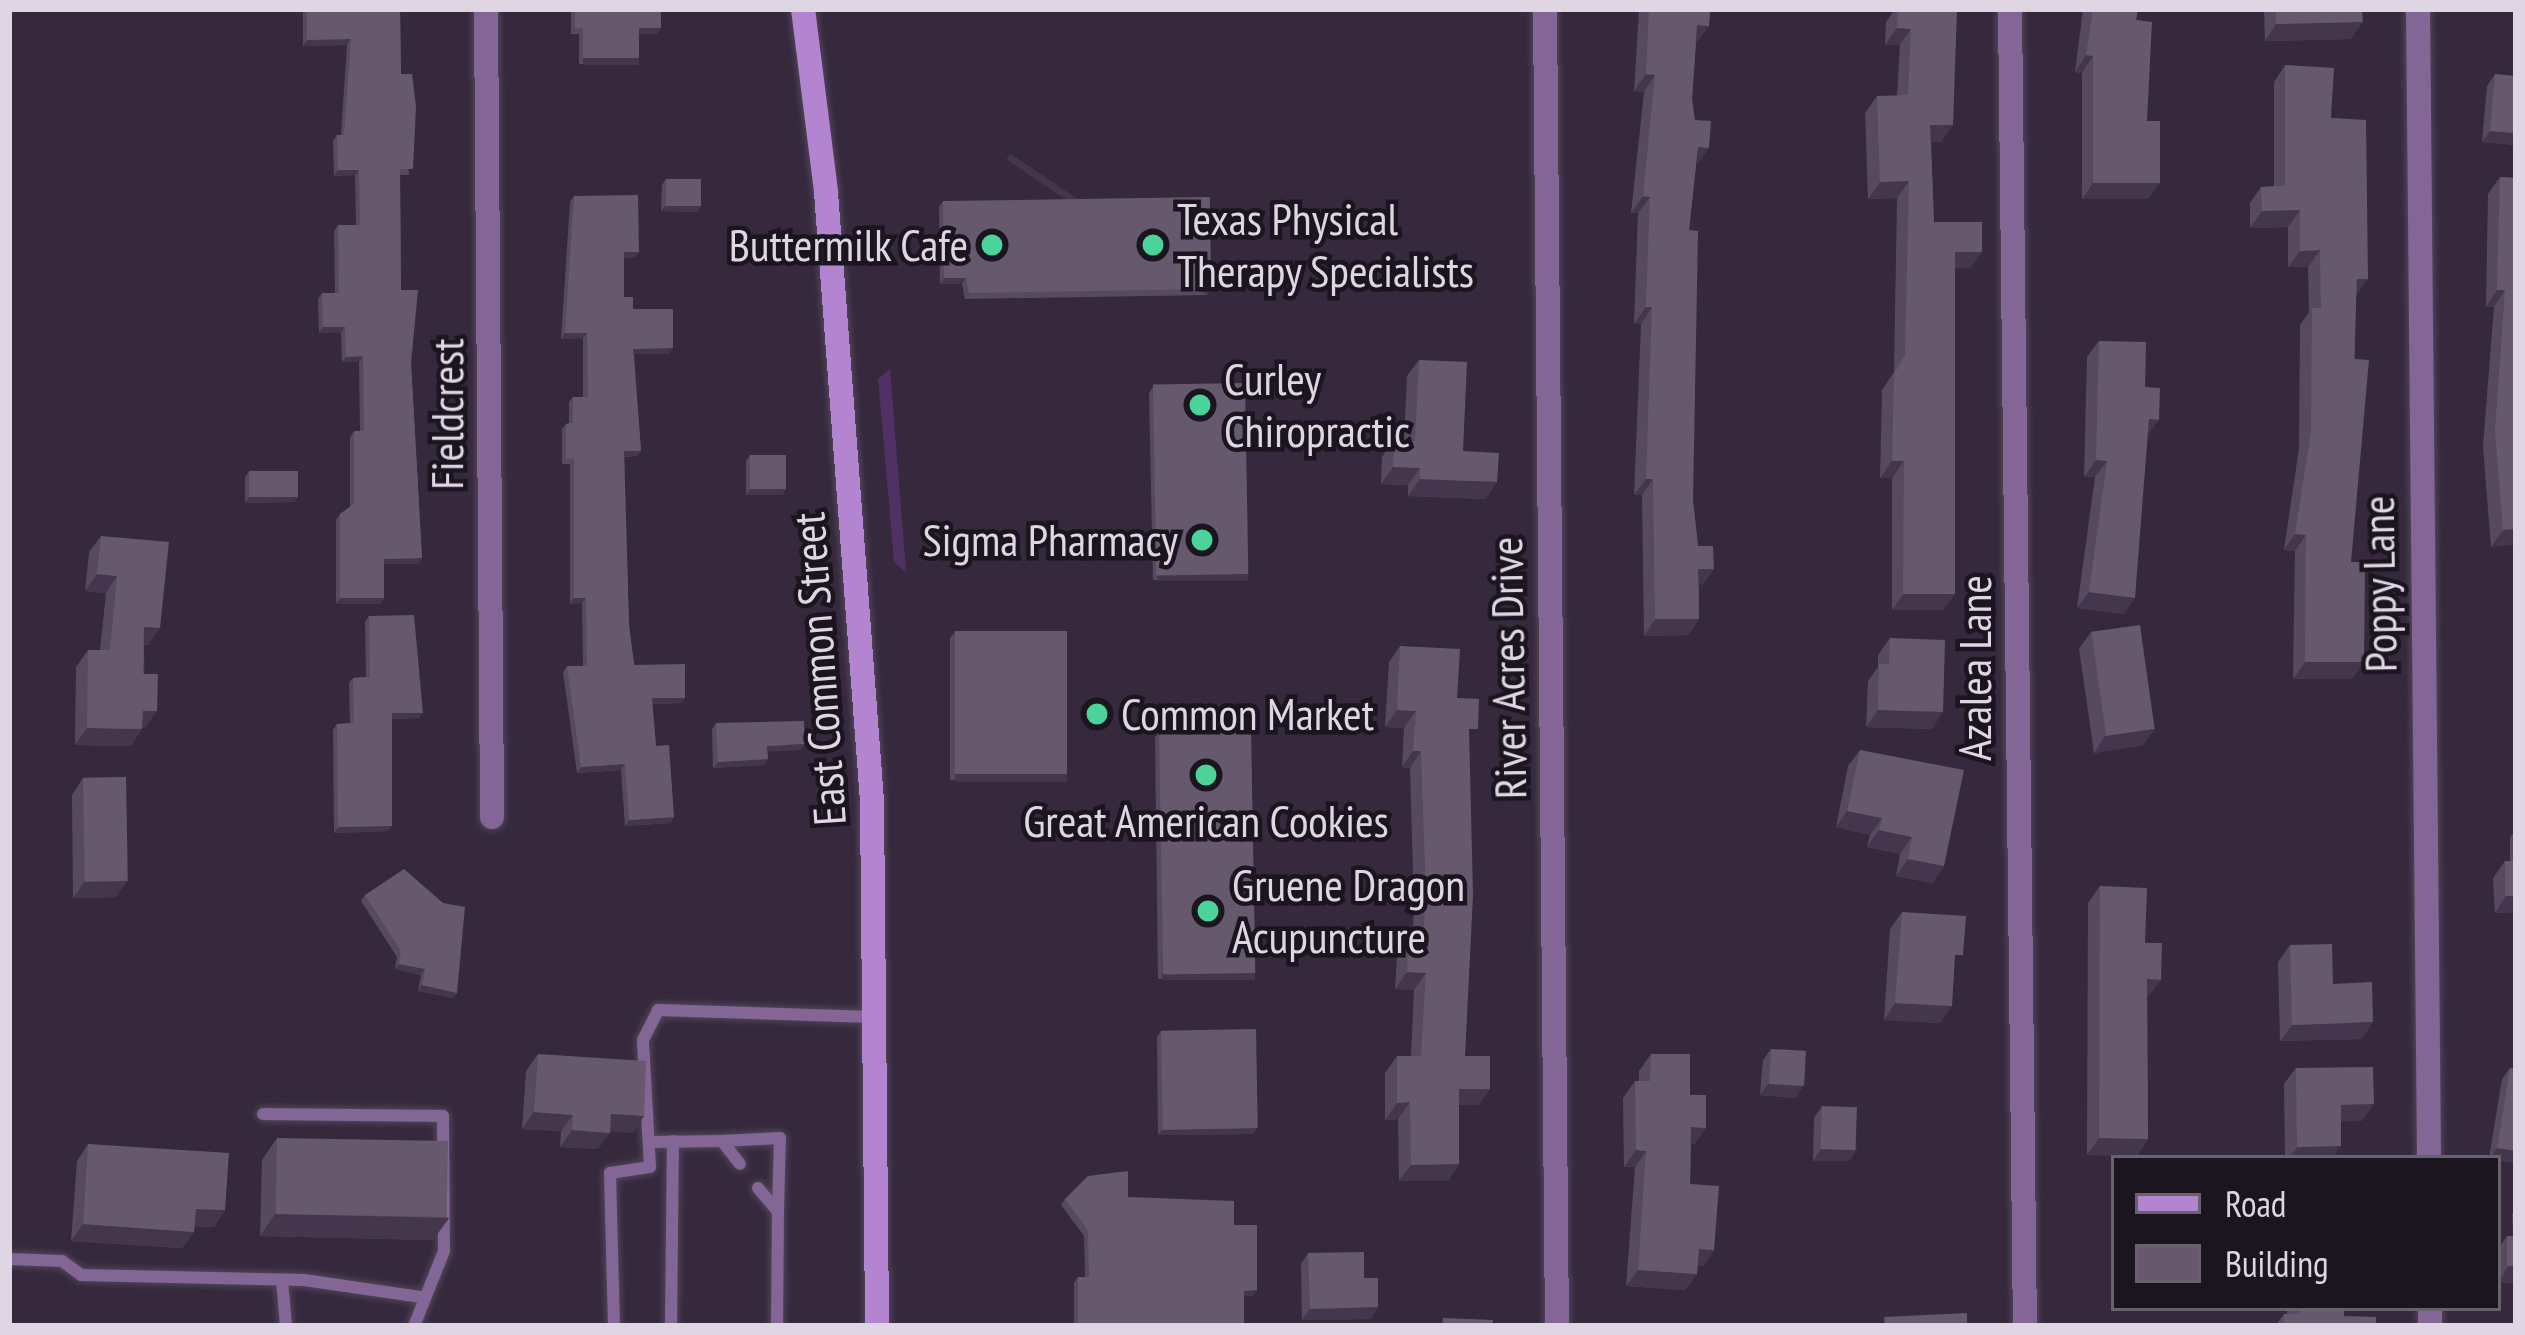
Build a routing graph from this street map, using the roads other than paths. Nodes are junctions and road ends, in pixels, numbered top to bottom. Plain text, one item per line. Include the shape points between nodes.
1 (486, 9) edge
2 (802, 9) edge
3 (1545, 9) edge
4 (2010, 9) edge
5 (2418, 9) edge
6 (492, 818) dead end
7 (875, 1017) junction
8 (263, 1114) dead end
9 (673, 1141) junction
10 (722, 1141) junction
11 (649, 1142) junction
12 (2428, 1155) edge
13 (740, 1165) dead end
14 (758, 1188) dead end
15 (778, 1212) junction
16 (9, 1259) edge
17 (282, 1280) junction
18 (420, 1297) junction
19 (286, 1326) edge
20 (414, 1326) edge
21 (614, 1326) edge
22 (670, 1326) edge
23 (777, 1326) edge
24 (878, 1326) edge
25 (1557, 1326) edge
26 (2025, 1326) edge

1 - 6 street, Fieldcrest
2 - 7 main road, East Common Street via 826,192 872,802
3 - 25 street, River Acres Drive
4 - 26 street, Azalea Lane
5 - 12 street, Poppy Lane
7 - 11 lane via 658,1010 644,1040
7 - 24 main road, East Common Street
8 - 18 lane via 442,1116 449,1181 443,1251
9 - 10 lane
9 - 11 lane
9 - 22 lane
10 - 13 lane
10 - 15 lane via 780,1138
11 - 21 lane via 650,1167 610,1173
14 - 15 lane
15 - 23 lane
16 - 17 lane via 62,1262 81,1275
17 - 18 lane
17 - 19 lane
18 - 20 lane

